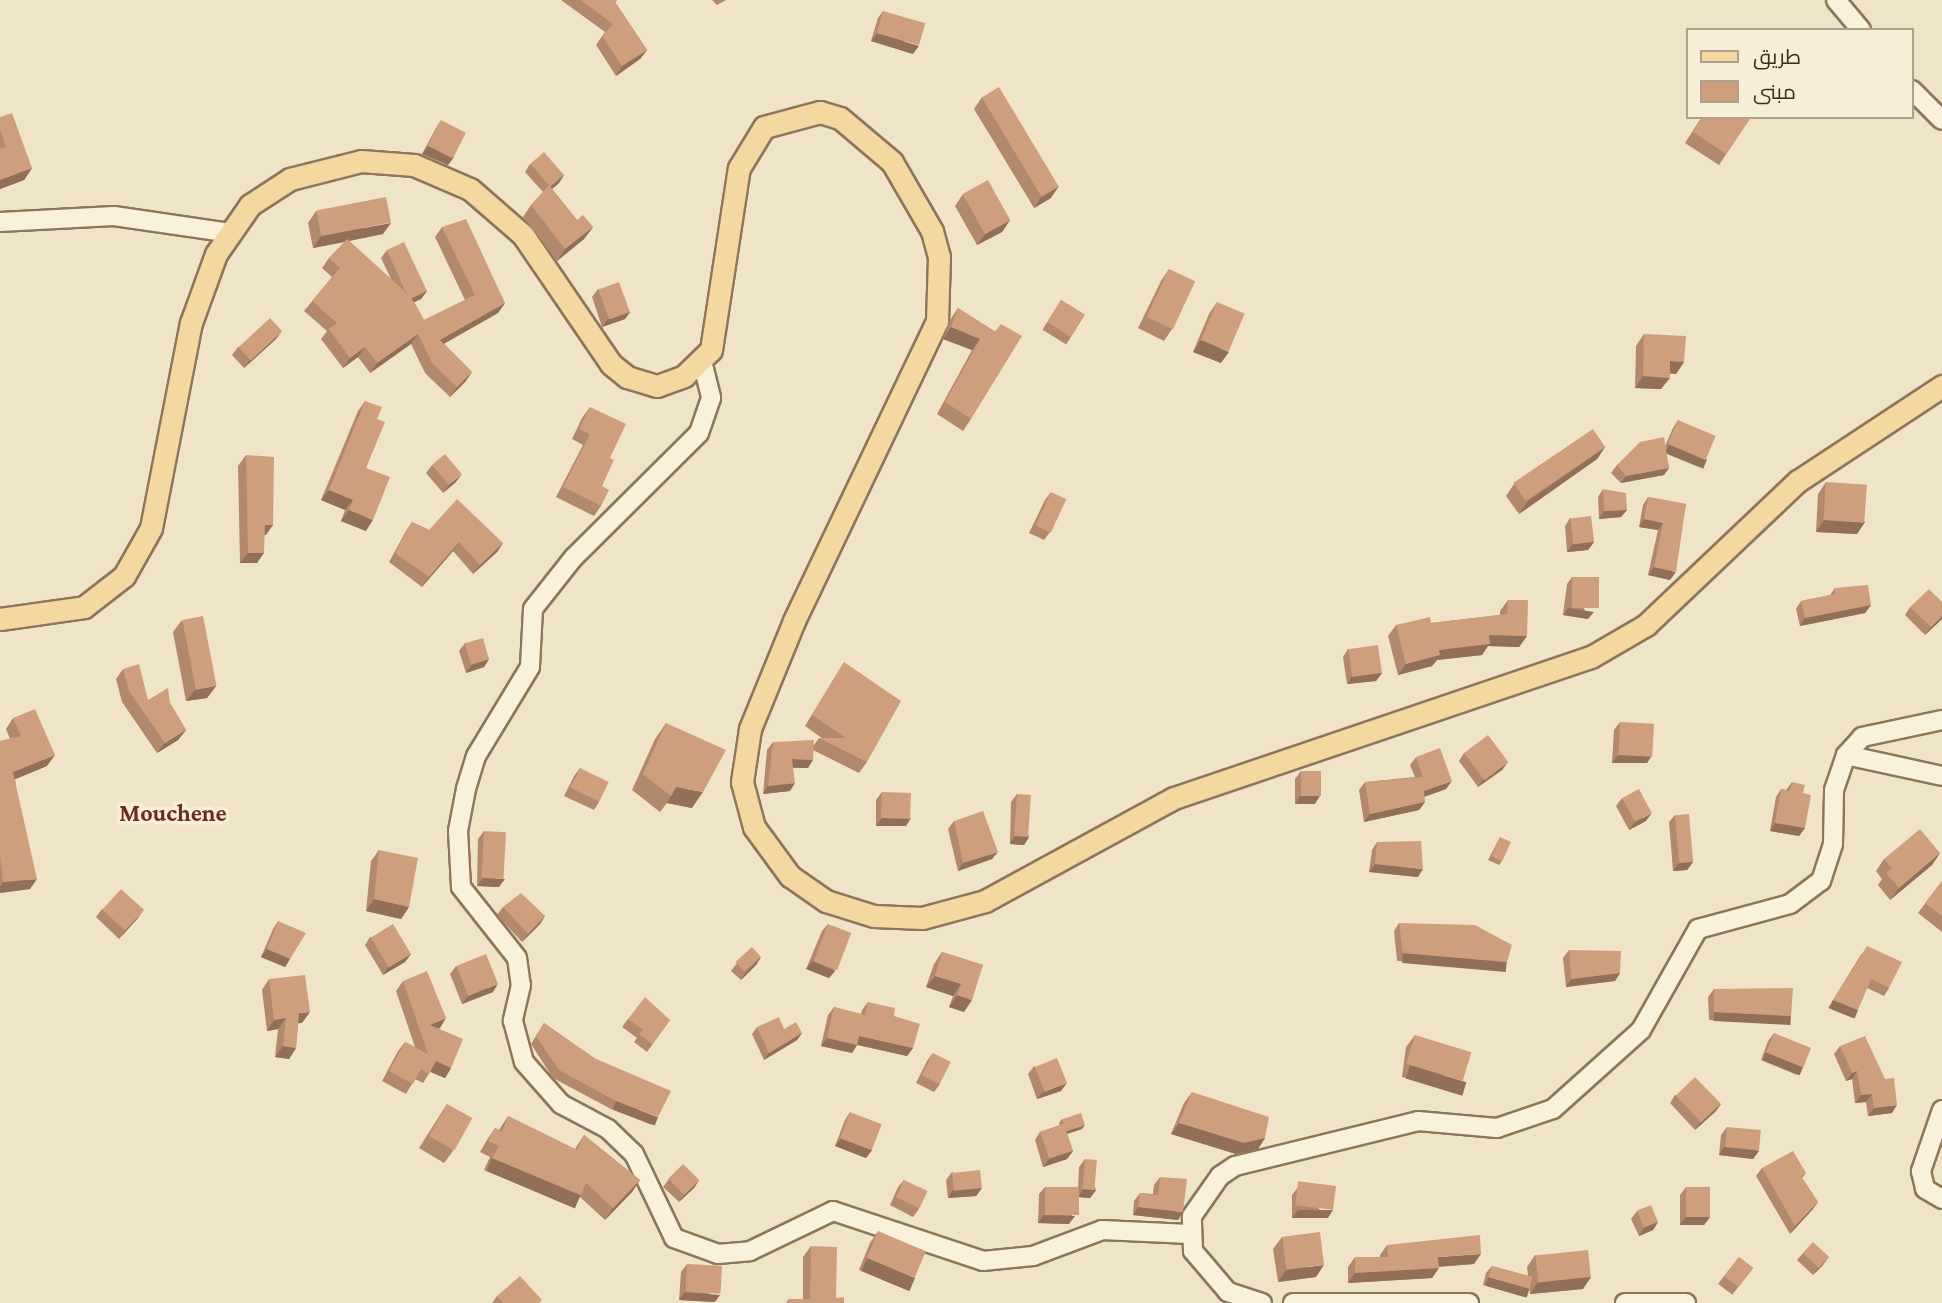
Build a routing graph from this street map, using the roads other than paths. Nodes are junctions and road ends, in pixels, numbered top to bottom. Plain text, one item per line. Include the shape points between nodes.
1 (1836, 0) edge
2 (1858, 28) edge
3 (1914, 92) edge
4 (1942, 120) edge
5 (0, 222) edge
6 (230, 233) junction
7 (702, 361) junction
8 (1942, 386) edge
9 (0, 619) edge
10 (1942, 720) edge
11 (1846, 755) junction
12 (1942, 776) edge
13 (1942, 1110) edge
14 (1942, 1199) edge
15 (1190, 1234) junction
16 (1262, 1303) edge
17 (1293, 1303) edge
18 (1469, 1303) edge
19 (1625, 1303) edge
20 (1686, 1303) edge

1 - 2 street
3 - 4 street
5 - 6 street via 114,216
6 - 7 main road via 250,205 290,179 360,161 414,165 460,183 513,224 623,374 657,386
6 - 9 main road via 212,262 191,323 151,528 124,576 85,607
7 - 8 main road via 718,322 731,201 744,156 771,123 800,113 840,118 892,162 932,231 940,267 937,321 794,621 750,729 742,782 754,827 790,876 826,901 874,916 922,918 985,901 1174,798 1533,681 1591,657 1646,625 1798,481
7 - 15 street via 711,398 699,433 588,542 533,608 530,667 476,756 466,789 458,831 461,887 517,958 521,985 513,1021 524,1062 561,1104 608,1129 634,1154 674,1237 718,1254 750,1251 833,1212 983,1261 1033,1256 1102,1230
10 - 11 street via 1878,730
11 - 12 street
11 - 15 street via 1834,790 1832,845 1821,881 1790,904 1698,929 1641,1030 1553,1109 1497,1128 1418,1121 1235,1166 1203,1197
13 - 14 street via 1921,1171 1925,1189
15 - 16 street via 1208,1274 1228,1292
17 - 18 street
19 - 20 street

